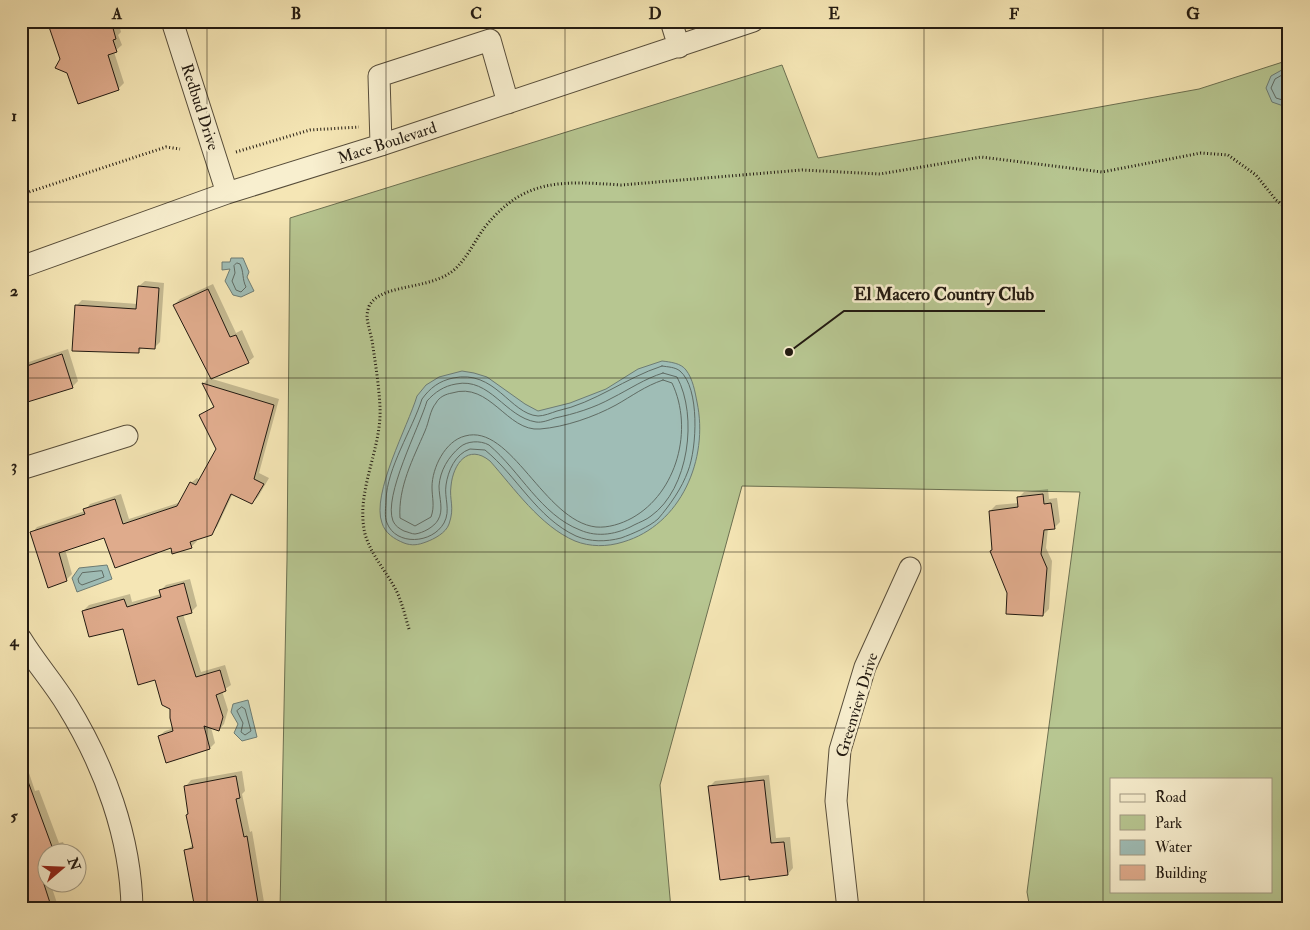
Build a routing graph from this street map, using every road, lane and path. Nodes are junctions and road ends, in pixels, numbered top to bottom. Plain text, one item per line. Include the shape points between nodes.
1 (172, 21) edge
2 (671, 21) edge
3 (753, 21) edge
4 (679, 47) junction
5 (508, 103) junction
6 (380, 122) junction
7 (381, 145) junction
8 (180, 148) dead end
9 (217, 159) junction
10 (26, 193) dead end
11 (227, 193) junction
12 (1289, 210) edge
13 (21, 267) edge
14 (127, 436) dead end
15 (21, 469) edge
16 (910, 568) dead end
17 (409, 629) dead end
18 (21, 639) edge
19 (132, 909) edge
20 (848, 909) edge

1 - 9 street, Redbud Drive
2 - 4 street
3 - 4 street, Mace Boulevard
4 - 5 street, Mace Boulevard
5 - 6 street via 490,40 378,76
5 - 7 street, Mace Boulevard
6 - 7 street
6 - 9 path via 357,128 310,130
7 - 11 street, Mace Boulevard
8 - 10 path via 166,147
9 - 11 street, Redbud Drive
11 - 13 street, Mace Boulevard
12 - 17 path via 1276,200 1256,174 1228,155 1201,153 1102,172 981,157 880,174 802,170 621,186 555,185 520,194 504,205 459,266 446,276 429,284 380,296 370,304 367,316 380,408 379,436 365,491 363,519 372,553 395,589
14 - 15 street
16 - 20 street, Greenview Drive via 865,667 840,750 836,801
18 - 19 street via 66,703 97,760 121,830

